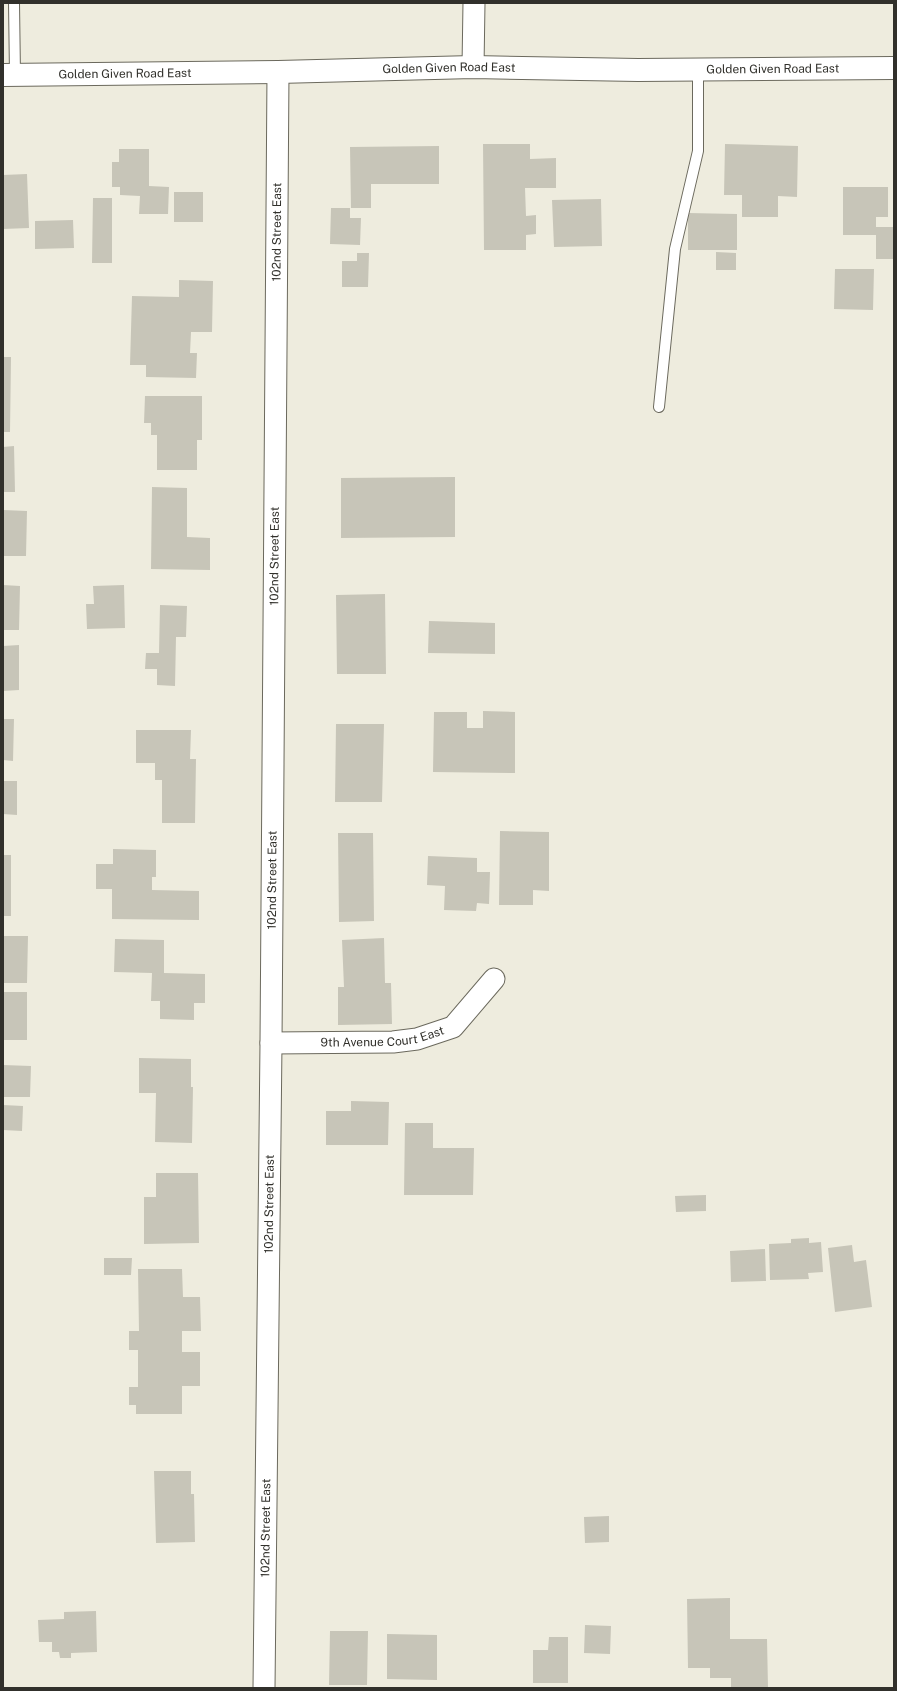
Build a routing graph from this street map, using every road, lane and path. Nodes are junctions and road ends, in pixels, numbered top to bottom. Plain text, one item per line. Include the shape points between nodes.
1 (14, 3) edge
2 (474, 3) edge
3 (474, 67) junction
4 (894, 68) edge
5 (698, 69) junction
6 (278, 72) junction
7 (9, 75) edge
8 (659, 407) dead end
9 (494, 980) dead end
10 (271, 1044) junction
11 (264, 1688) edge

1 - 7 lane
2 - 3 street
3 - 5 street, Golden Given Road East
3 - 6 street, Golden Given Road East
4 - 5 street, Golden Given Road East
5 - 8 lane via 698,151 675,249
6 - 7 street, Golden Given Road East
6 - 10 street, 102nd Street East
9 - 10 street, 9th Avenue Court East via 453,1027 417,1039 393,1042
10 - 11 street, 102nd Street East

